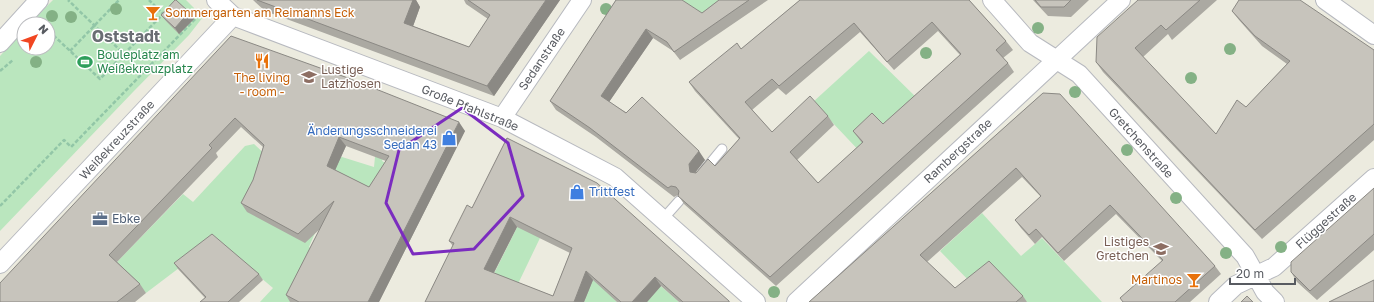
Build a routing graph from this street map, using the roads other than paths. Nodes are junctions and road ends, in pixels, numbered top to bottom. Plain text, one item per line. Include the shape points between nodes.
1 (39, 0) edge
2 (582, 0) edge
3 (992, 0) edge
4 (1121, 0) edge
5 (1325, 0) edge
6 (210, 5) edge
7 (233, 16) junction
8 (1374, 35) edge
9 (0, 43) edge
10 (1055, 60) junction
11 (502, 118) junction
12 (722, 150) dead end
13 (700, 176) edge
14 (1374, 178) edge
15 (679, 201) edge
16 (663, 220) junction
17 (0, 264) edge
18 (1256, 276) junction
19 (756, 302) edge
20 (796, 302) edge
21 (1218, 302) edge
22 (1275, 302) edge

1 - 9 street
2 - 11 street, Sedanstraße
3 - 10 street, Gretchenstraße via 1030,43
4 - 10 street, Rambergstraße
5 - 8 street
6 - 7 street, Große Pfahlstraße
7 - 11 street, Große Pfahlstraße
7 - 17 street, Weißekreuzstraße
10 - 18 street, Gretchenstraße via 1079,74 1245,256
10 - 20 street, Rambergstraße
11 - 16 street, Große Pfahlstraße via 615,177
12 - 13 lane
14 - 18 street, Flüggestraße via 1274,267
15 - 16 lane
16 - 19 street, Große Pfahlstraße
18 - 21 street, Flüggestraße via 1236,285
18 - 22 street, Gretchenstraße via 1265,292

